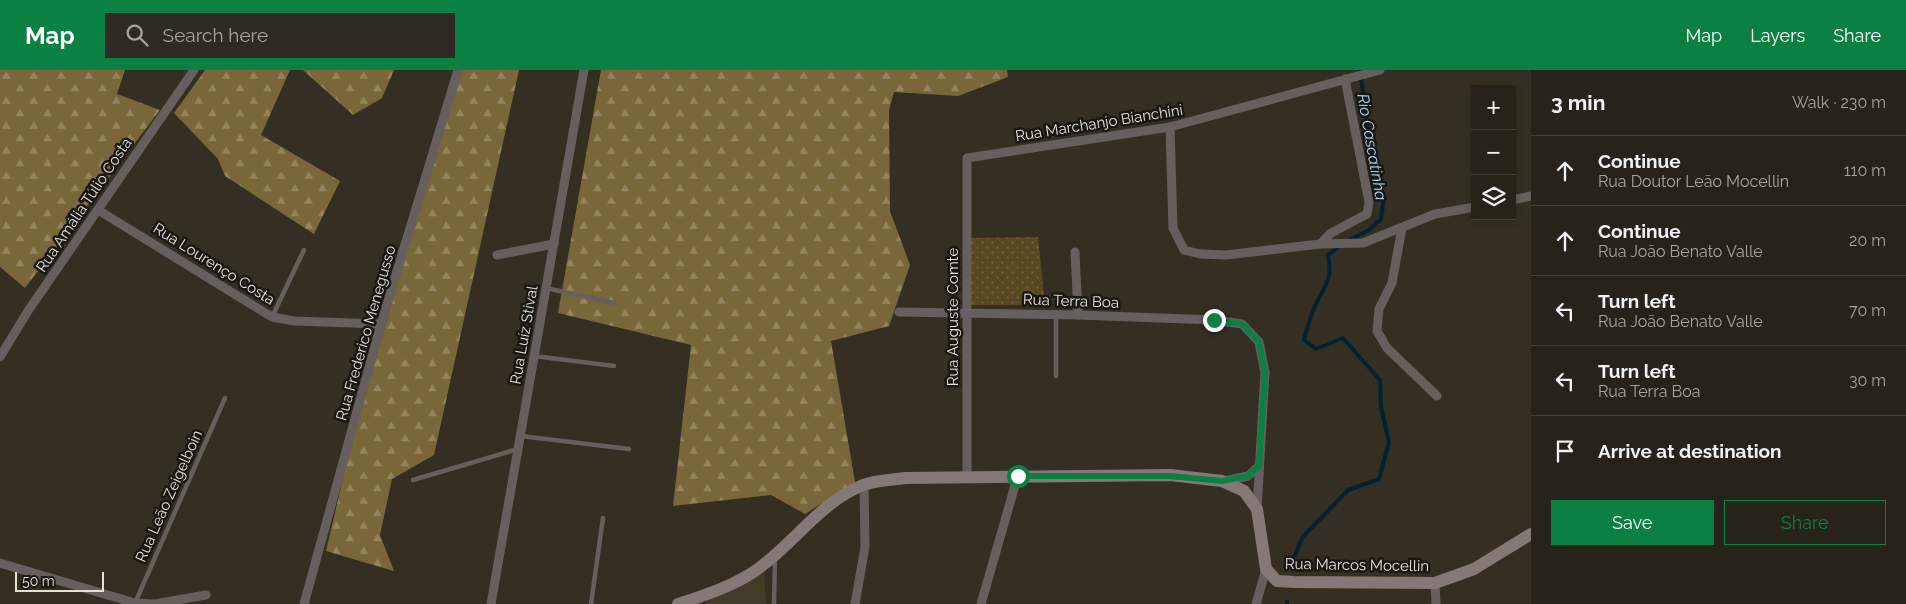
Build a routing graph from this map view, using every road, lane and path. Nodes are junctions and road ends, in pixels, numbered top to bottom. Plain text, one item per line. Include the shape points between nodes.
1 (194, 70) edge
2 (458, 70) edge
3 (584, 70) edge
4 (1380, 70) edge
5 (1345, 79) junction
6 (1170, 127) junction
7 (967, 158) joint
8 (1531, 196) edge
9 (1516, 199) edge
10 (1471, 208) edge
11 (98, 210) junction
12 (1402, 228) junction
13 (554, 244) junction
14 (1320, 244) junction
15 (304, 250) dead end
16 (1075, 252) dead end
17 (497, 255) dead end
18 (546, 288) junction
19 (614, 302) dead end
20 (899, 312) dead end
21 (967, 312) junction
22 (1056, 314) junction
23 (1078, 315) junction
24 (272, 316) junction
25 (381, 324) junction
26 (534, 356) junction
27 (0, 358) edge
28 (614, 366) dead end
29 (1056, 376) dead end
30 (1437, 396) dead end
31 (225, 398) dead end
32 (520, 436) junction
33 (518, 449) junction
34 (629, 449) dead end
35 (1259, 466) junction
36 (967, 476) junction
37 (1018, 476) junction
38 (413, 480) dead end
39 (1222, 481) junction
40 (864, 485) junction
41 (1257, 509) junction
42 (603, 518) dead end
43 (1531, 534) edge
44 (775, 555) junction
45 (0, 563) edge
46 (1266, 569) junction
47 (1435, 583) junction
48 (206, 595) dead end
49 (135, 603) edge
50 (304, 604) edge
51 (490, 604) edge
52 (591, 604) edge
53 (678, 604) edge
54 (774, 604) edge
55 (855, 604) edge
56 (981, 604) edge
57 (1256, 604) edge
58 (1436, 604) edge

1 - 11 street, Rua Amália Túlio Costa
2 - 25 street, Rua Frederico Menegusso
3 - 13 street, Rua Luíz Stival
4 - 5 street, Rua Marchanjo Bianchini
5 - 6 street, Rua Marchanjo Bianchini
5 - 14 street via 1369,202 1367,214 1331,233
6 - 7 street, Rua Marchanjo Bianchini
6 - 14 street via 1173,228 1184,250 1226,255
7 - 21 street, Rua Auguste Comte
8 - 9 street
10 - 12 street via 1435,214
11 - 24 street, Rua Lourenço Costa
11 - 27 street, Rua Amália Túlio Costa via 28,311
12 - 14 street via 1363,243
12 - 30 street via 1392,283 1379,310 1377,331 1387,348
13 - 17 street
13 - 18 street, Rua Luíz Stival
15 - 24 lane
16 - 23 street
18 - 19 lane
18 - 26 street, Rua Luíz Stival
20 - 21 street, Rua Terra Boa
21 - 22 street, Rua Terra Boa
21 - 36 street, Rua Auguste Comte
22 - 23 street, Rua Terra Boa
22 - 29 lane
23 - 35 street, Rua Terra Boa via 1242,324 1259,342 1265,372
24 - 25 street, Rua Lourenço Costa via 294,321
25 - 50 street, Rua Frederico Menegusso
26 - 28 lane
26 - 32 street, Rua Luíz Stival
31 - 49 lane, Rua Leão Zeigelboin
32 - 33 street, Rua Luíz Stival
32 - 34 lane
33 - 38 lane
33 - 51 street, Rua Luíz Stival
35 - 39 street via 1248,476
35 - 41 street
36 - 37 street
36 - 40 street via 905,478
37 - 39 street via 1170,476
37 - 56 street
39 - 41 street via 1244,491
40 - 44 street via 826,508
40 - 55 street via 865,547
41 - 46 street
42 - 52 lane
43 - 47 street, Rua Marcos Mocellin via 1474,569
44 - 53 street via 752,573
44 - 54 lane
45 - 49 street
46 - 47 street, Rua Marcos Mocellin via 1277,581
46 - 57 street
47 - 58 street
48 - 49 street via 155,604

